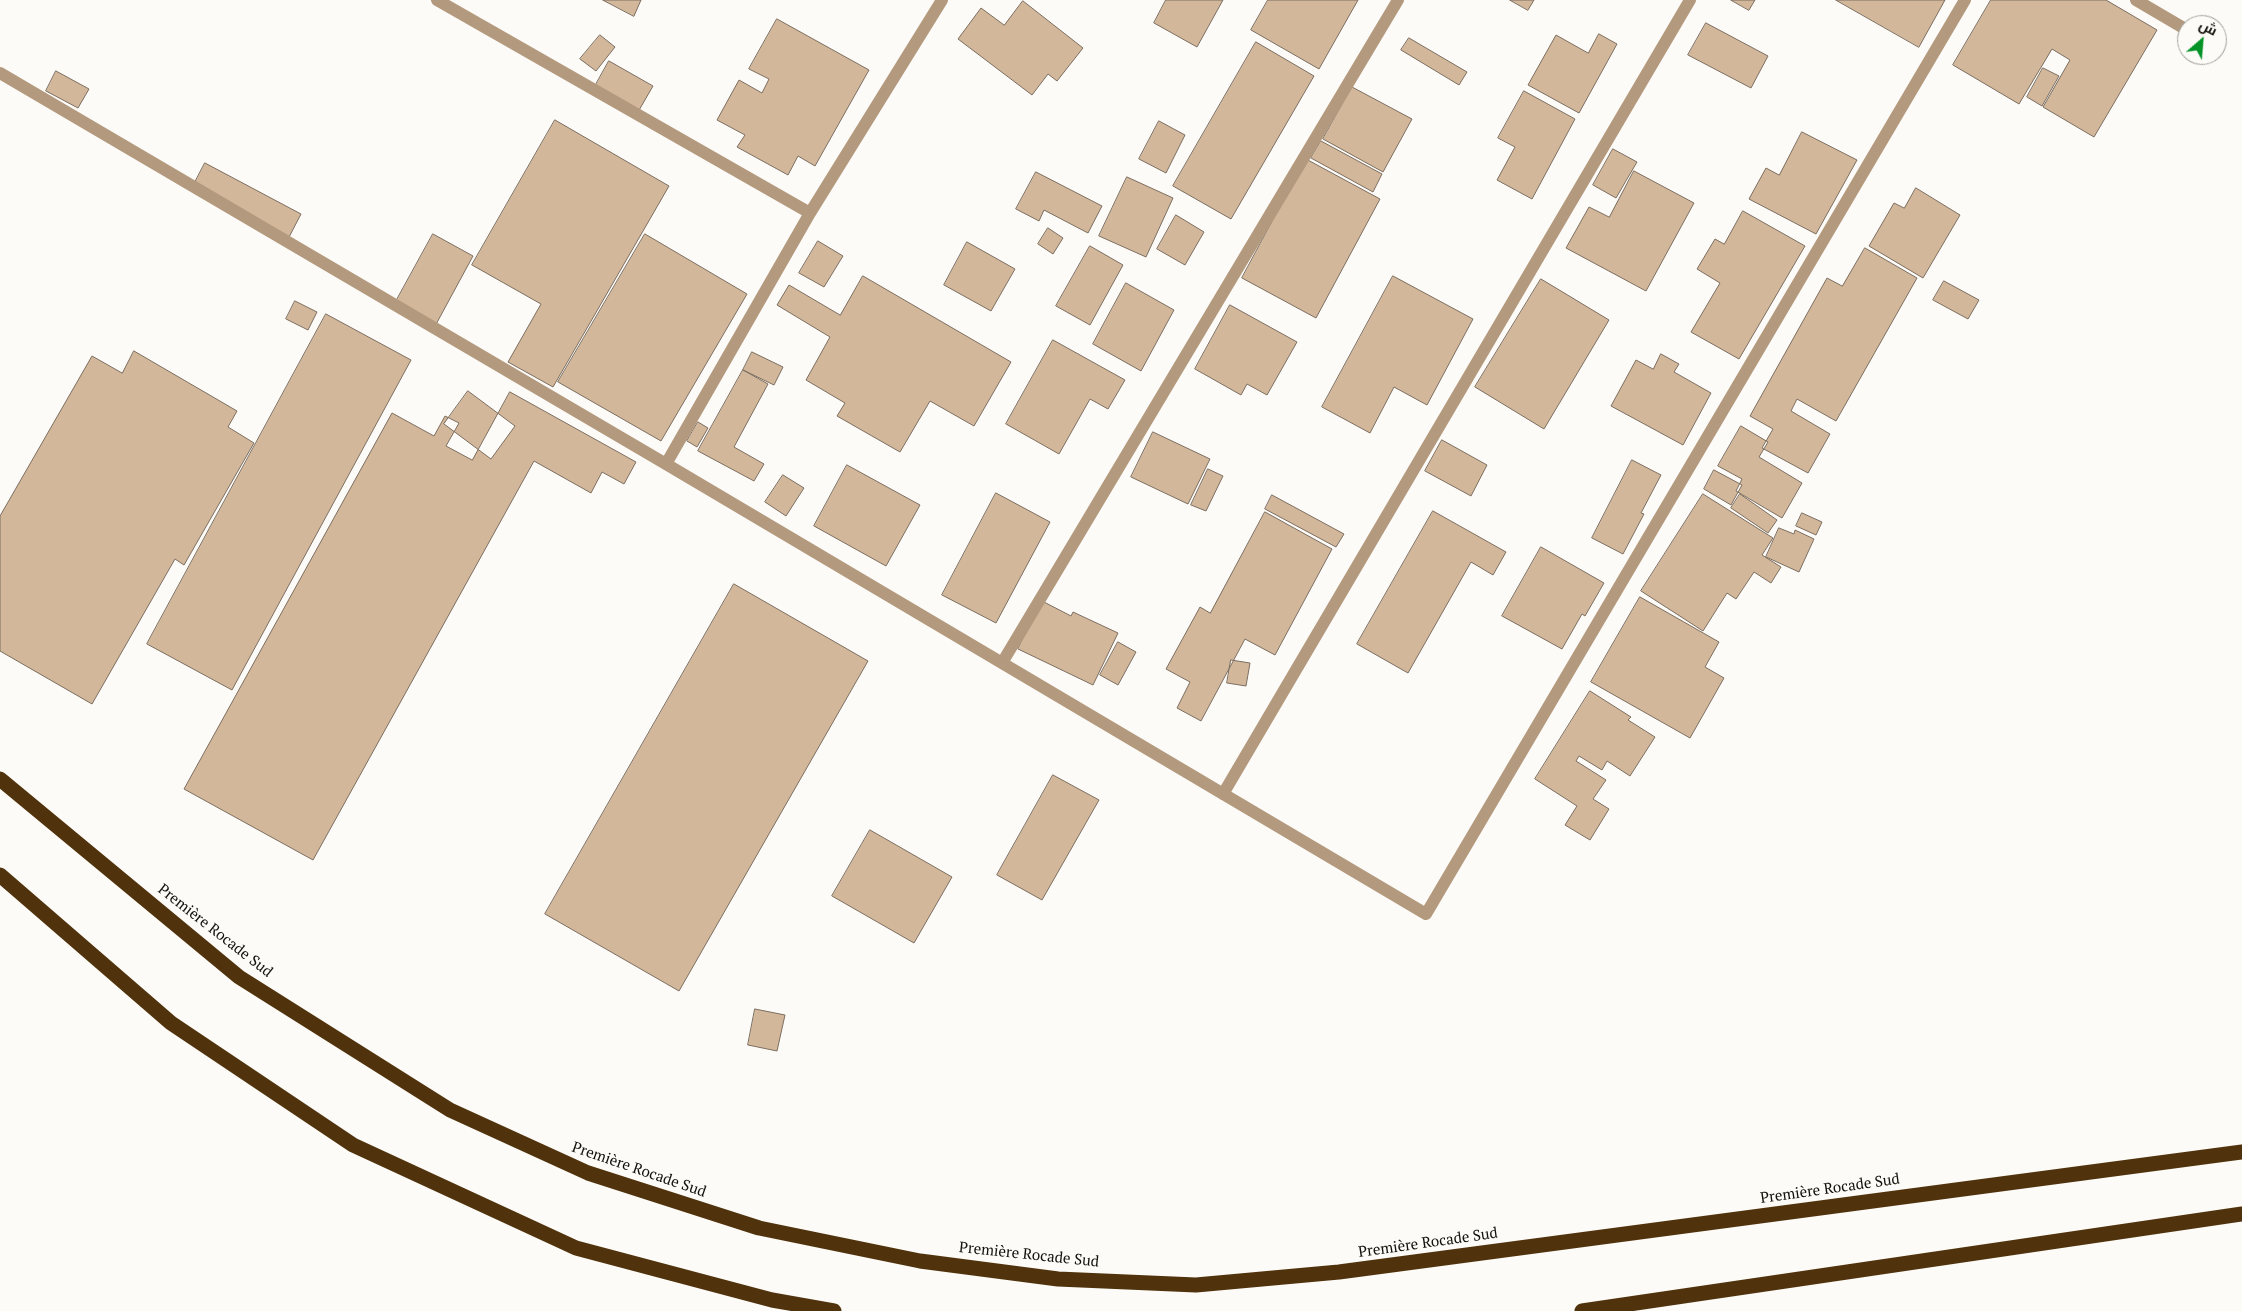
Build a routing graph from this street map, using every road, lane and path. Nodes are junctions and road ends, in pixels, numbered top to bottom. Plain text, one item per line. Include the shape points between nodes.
1 (437, 0) edge
2 (942, 0) edge
3 (1398, 0) edge
4 (1690, 0) edge
5 (1965, 0) edge
6 (2136, 0) edge
7 (2177, 24) edge
8 (0, 74) edge
9 (810, 213) junction
10 (666, 464) junction
11 (1002, 663) junction
12 (0, 779) edge
13 (1223, 794) junction
14 (0, 875) edge
15 (2242, 1152) edge
16 (2242, 1214) edge
17 (834, 1311) edge
18 (1582, 1311) edge

1 - 9 street
2 - 9 street
3 - 11 street
4 - 13 street
5 - 13 street via 1426,914
6 - 7 street
8 - 10 street
9 - 10 street
10 - 11 street
11 - 13 street
12 - 15 highway, Première Rocade Sud via 239,977 450,1110 588,1174 759,1228 920,1261 1058,1279 1206,1284 1339,1272
14 - 17 highway via 171,1023 353,1145 576,1248 772,1300
16 - 18 highway

